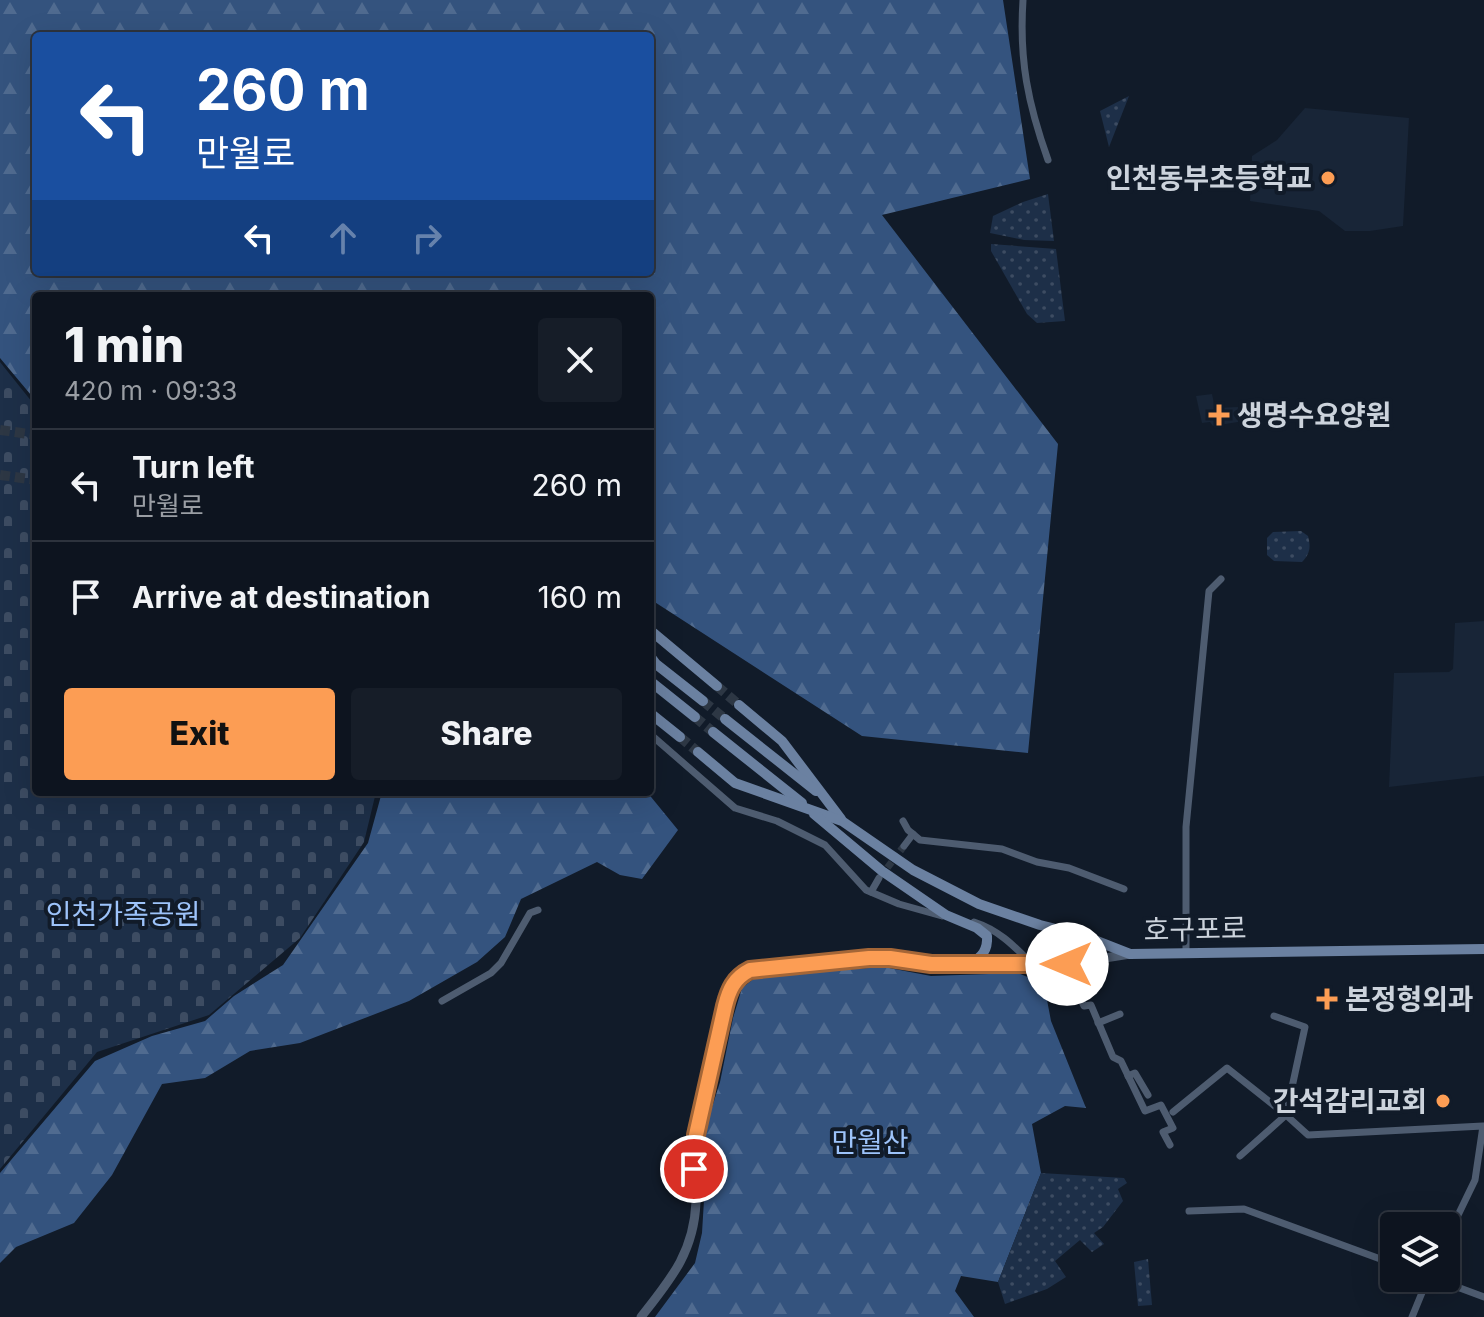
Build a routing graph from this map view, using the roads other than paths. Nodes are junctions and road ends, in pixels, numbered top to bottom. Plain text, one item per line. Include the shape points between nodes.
1 (1023, 0) edge
2 (1048, 160) dead end
3 (1221, 579) dead end
4 (654, 633) edge
5 (654, 661) edge
6 (654, 684) edge
7 (717, 686) tunnel mouth
8 (703, 701) tunnel mouth
9 (739, 705) tunnel mouth
10 (654, 716) edge
11 (695, 717) tunnel mouth
12 (725, 719) tunnel mouth
13 (713, 732) tunnel mouth
14 (654, 737) edge
15 (680, 737) tunnel mouth
16 (698, 752) tunnel mouth
17 (827, 800) junction
18 (809, 809) junction
19 (842, 821) junction
20 (903, 821) dead end
21 (913, 834) junction
22 (904, 846) tunnel mouth
23 (879, 878) tunnel mouth
24 (1124, 889) dead end
25 (871, 892) junction
26 (538, 910) dead end
27 (952, 918) junction
28 (1484, 949) edge
29 (1186, 953) junction
30 (1130, 954) junction
31 (970, 964) junction
32 (1032, 964) junction
33 (1076, 989) dead end
34 (442, 1001) dead end
35 (1120, 1014) dead end
36 (1274, 1016) dead end
37 (1098, 1023) junction
38 (1128, 1076) junction
39 (1148, 1095) dead end
40 (1173, 1112) dead end
41 (1286, 1115) junction
42 (1170, 1145) dead end
43 (1240, 1156) dead end
44 (1189, 1211) dead end
45 (1460, 1212) edge
46 (1380, 1259) edge
47 (1460, 1288) edge
48 (1424, 1292) edge
49 (1484, 1297) edge
50 (641, 1317) edge
51 (1412, 1317) edge

1 - 2 street via 1020,40 1026,93
3 - 29 street via 1209,591 1186,827
4 - 7 main road
5 - 8 main road
6 - 11 main road
9 - 17 main road, 호구포로 via 782,741
10 - 15 main road
12 - 17 main road, 호구포로
13 - 18 main road, 호구포로
14 - 25 street via 735,808 825,845
16 - 18 main road, 호구포로 via 735,783
17 - 19 main road, 호구포로
18 - 19 main road, 호구포로
18 - 27 main road via 882,871
19 - 30 main road, 호구포로 via 913,870 979,904
20 - 21 street
21 - 22 street
21 - 24 street via 931,843 1002,849
23 - 25 street
25 - 27 street
26 - 34 street via 530,913 491,973
27 - 31 main road via 987,936 982,957
27 - 32 street via 990,927
28 - 29 main road, 호구포로
29 - 30 main road, 호구포로
30 - 32 street
31 - 32 street
31 - 50 street via 869,958 750,970 737,978 725,1006 696,1135 696,1201 688,1246 675,1274
33 - 37 street
35 - 37 street
36 - 41 street via 1305,1027
37 - 38 street
38 - 39 street via 1135,1073
38 - 42 street via 1145,1111 1161,1105 1173,1128 1163,1132
40 - 41 street via 1227,1068
41 - 43 street
41 - 45 street via 1308,1135 1483,1126 1475,1180
44 - 46 street via 1244,1209
47 - 49 street
48 - 51 street

